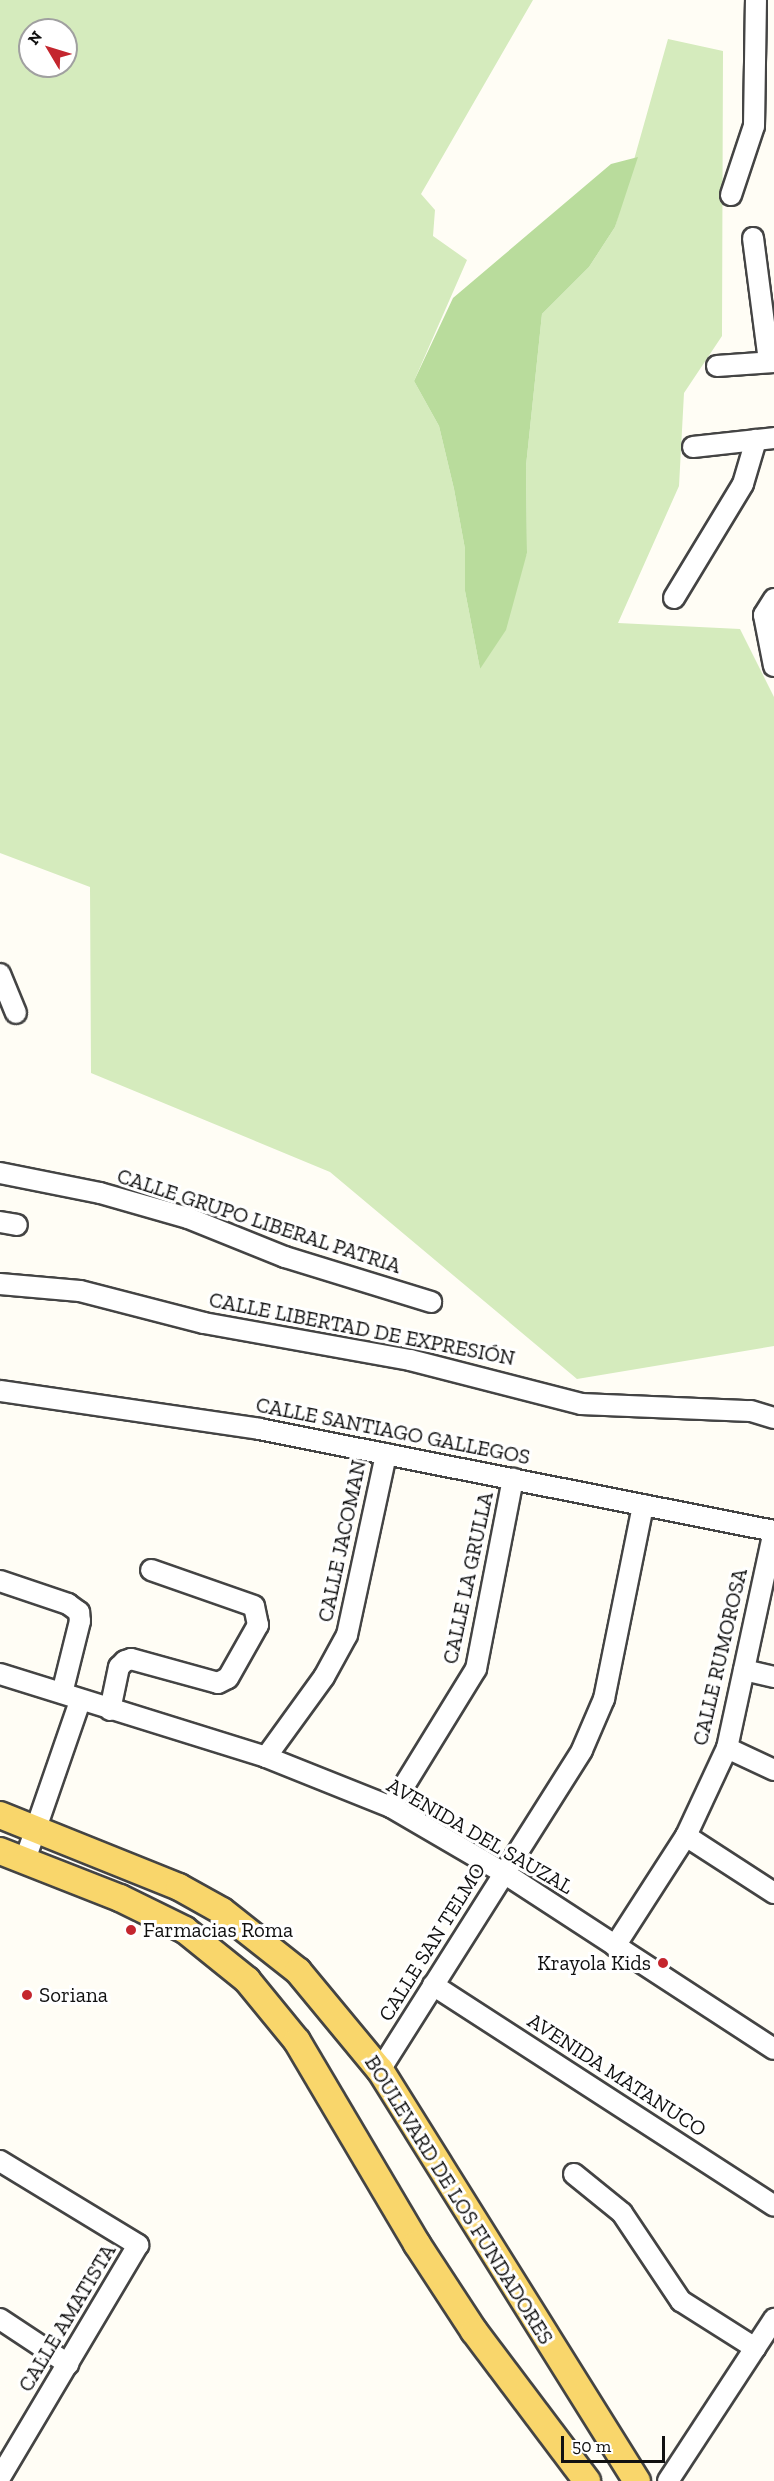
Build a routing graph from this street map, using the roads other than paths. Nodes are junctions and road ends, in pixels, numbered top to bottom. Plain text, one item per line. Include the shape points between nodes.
1 (756, 0) edge
2 (765, 84) edge
3 (730, 195) dead end
4 (753, 238) dead end
5 (771, 362) edge
6 (717, 366) dead end
7 (765, 439) edge
8 (693, 447) dead end
9 (674, 598) dead end
10 (769, 607) edge
11 (774, 666) edge
12 (0, 975) edge
13 (16, 1013) dead end
14 (0, 1173) edge
15 (0, 1284) edge
16 (431, 1302) dead end
17 (0, 1391) edge
18 (774, 1419) edge
19 (386, 1454) junction
20 (513, 1479) junction
21 (643, 1505) junction
22 (774, 1531) edge
23 (151, 1570) dead end
24 (0, 1581) edge
25 (744, 1670) junction
26 (0, 1674) edge
27 (774, 1677) edge
28 (71, 1697) junction
29 (110, 1710) junction
30 (727, 1748) junction
31 (266, 1757) junction
32 (774, 1770) edge
33 (391, 1807) junction
34 (0, 1815) edge
35 (36, 1828) junction
36 (686, 1836) junction
37 (0, 1851) edge
38 (25, 1860) junction
39 (504, 1873) junction
40 (774, 1893) edge
41 (615, 1946) junction
42 (433, 1985) junction
43 (774, 2049) edge
44 (381, 2070) junction
45 (0, 2161) edge
46 (574, 2174) dead end
47 (774, 2206) edge
48 (0, 2319) edge
49 (774, 2319) edge
50 (755, 2348) junction
51 (68, 2364) junction
52 (3, 2477) edge
53 (586, 2481) edge
54 (637, 2481) edge
55 (668, 2481) edge

1 - 2 street
2 - 3 street
4 - 5 street
5 - 6 street
7 - 8 street
7 - 9 street via 743,484
10 - 11 street
12 - 13 street
14 - 16 street, CALLE GRUPO LIBERAL PATRIA via 100,1193 188,1218 285,1257
15 - 18 street, CALLE LIBERTAD DE EXPRESIÓN via 80,1291 204,1323 421,1362 581,1404 751,1411
17 - 19 street, CALLE SANTIAGO GALLEGOS via 259,1429
19 - 20 street, CALLE SANTIAGO GALLEGOS
19 - 31 street, CALLE JACOMAN via 347,1635 324,1677
20 - 21 street, CALLE SANTIAGO GALLEGOS
20 - 33 street, CALLE LA GRULLA via 476,1669
21 - 22 street, CALLE SANTIAGO GALLEGOS
21 - 39 street, CALLE SAN TELMO via 604,1699 582,1750
22 - 25 street, CALLE RUMOROSA
23 - 29 street via 254,1606 258,1625 228,1678 218,1683 131,1659 125,1661 119,1667
24 - 28 street via 68,1604 79,1612
25 - 27 street
25 - 30 street, CALLE RUMOROSA
26 - 28 street, AVENIDA DEL SAUZAL
28 - 29 street, AVENIDA DEL SAUZAL
28 - 35 street
29 - 31 street, AVENIDA DEL SAUZAL
30 - 32 street
30 - 36 street, CALLE RUMOROSA
31 - 33 street, AVENIDA DEL SAUZAL
33 - 39 street, AVENIDA DEL SAUZAL
34 - 35 main road, BOULEVARD DE LOS FUNDADORES
35 - 38 street
35 - 44 main road, BOULEVARD DE LOS FUNDADORES via 179,1887 222,1911 298,1971
36 - 40 street
36 - 41 street, CALLE RUMOROSA
37 - 38 main road
38 - 53 main road via 185,1930 248,1980 297,2041 417,2244 474,2331
39 - 41 street, AVENIDA DEL SAUZAL
39 - 42 street, CALLE SAN TELMO
41 - 43 street, AVENIDA DEL SAUZAL
42 - 44 street, CALLE SAN TELMO
42 - 47 street, AVENIDA MATANUCO
44 - 54 main road, BOULEVARD DE LOS FUNDADORES
45 - 51 street, CALLE AMATISTA via 138,2246
46 - 50 street via 622,2213 681,2301
48 - 51 street
49 - 50 street
50 - 55 street
51 - 52 street, CALLE AMATISTA

